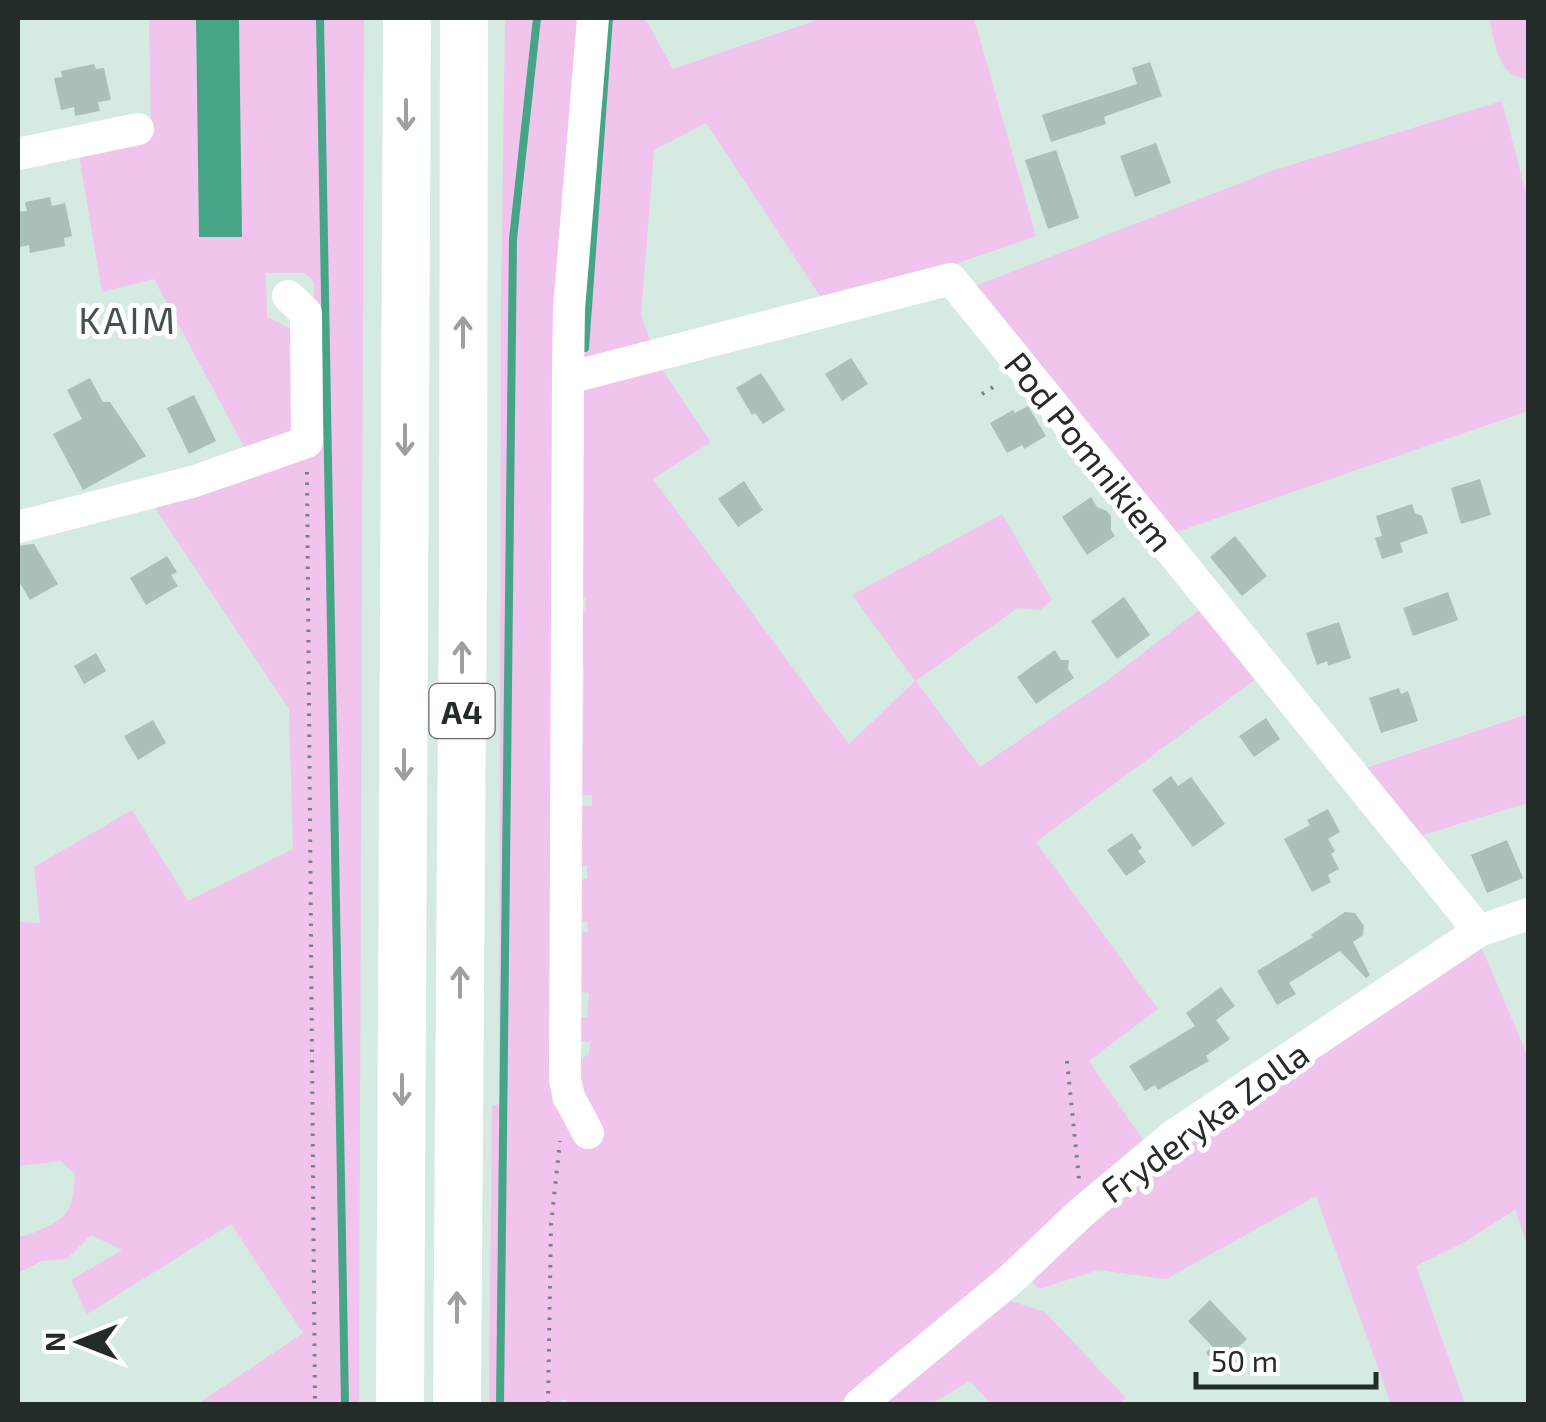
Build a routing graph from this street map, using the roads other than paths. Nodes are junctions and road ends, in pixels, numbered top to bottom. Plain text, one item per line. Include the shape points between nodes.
1 (407, 18) edge
2 (464, 18) edge
3 (593, 18) edge
4 (138, 129) dead end
5 (18, 154) edge
6 (288, 296) dead end
7 (568, 378) junction
8 (18, 527) edge
9 (1528, 914) edge
10 (1478, 931) junction
11 (584, 1127) road end
12 (400, 1404) edge
13 (457, 1404) edge
14 (860, 1404) edge

1 -> 12 highway, A4
13 -> 2 highway, A4
3 - 7 street
4 - 5 street
6 - 8 street via 306,313 307,442 194,481
7 - 10 street, Pod Pomnikiem via 951,279
7 - 11 street via 565,1080
9 - 10 street, Fryderyka Zolla
10 - 14 street, Fryderyka Zolla via 1174,1134

